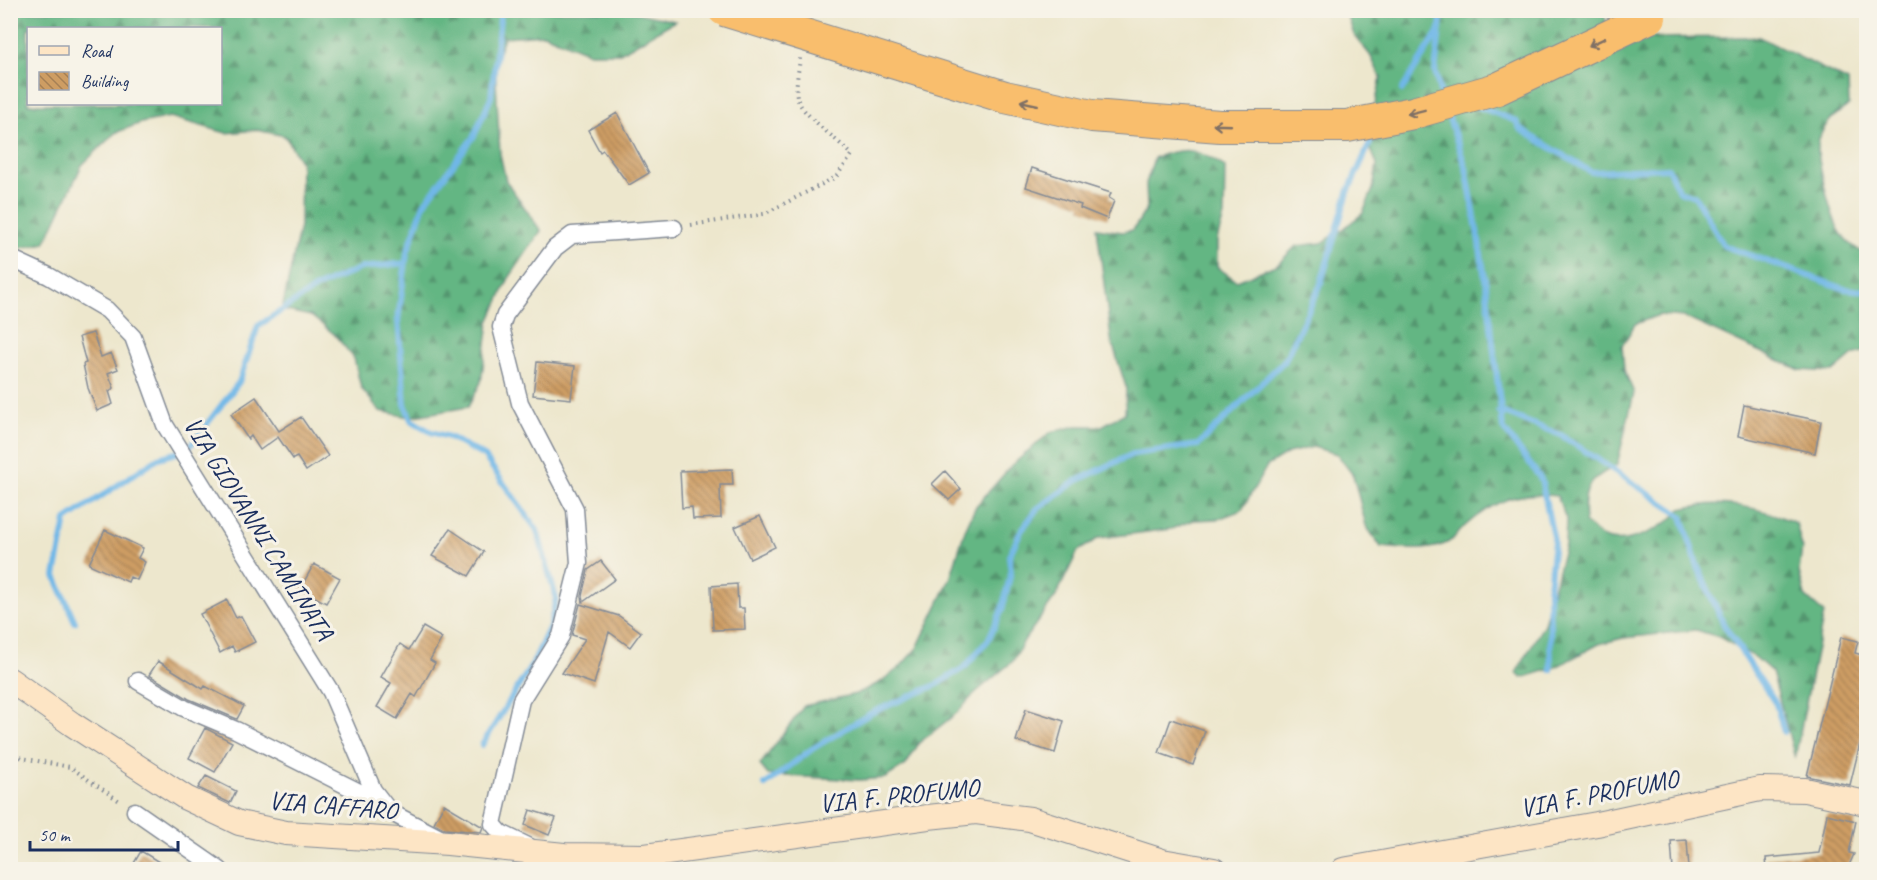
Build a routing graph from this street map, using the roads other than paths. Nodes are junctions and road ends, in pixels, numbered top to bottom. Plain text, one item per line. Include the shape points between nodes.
1 (724, 10) edge
2 (1650, 17) dead end
3 (674, 228) road end
4 (10, 258) edge
5 (10, 680) edge
6 (138, 681) dead end
7 (1866, 802) edge
8 (383, 803) junction
9 (135, 811) road end
10 (448, 843) junction
11 (577, 860) edge
12 (537, 861) edge
13 (220, 870) edge
14 (1214, 870) edge
15 (1343, 870) edge

2 -> 1 highway, bridge via 1497,88 1413,113 1347,126 1220,126 1092,116 1005,97
3 - 12 street via 572,235 555,248 505,315 501,327 520,403 575,509 579,563 561,636 521,700 493,824
4 - 8 street, VIA GIOVANNI CAMINATA via 107,310 133,337 165,425 331,692 364,774
5 - 10 street, VIA CAFFARO via 186,798 239,823 286,833
6 - 8 street via 184,708
7 - 15 street, VIA F. PROFUMO via 1805,790 1760,789 1597,825
8 - 10 street, VIA GIOVANNI CAMINATA via 390,812
9 - 13 street
10 - 12 street, VIA CAFFARO
11 - 12 street, VIA CAFFARO
11 - 14 street, VIA F. PROFUMO via 645,856 976,812 1030,819 1162,861

